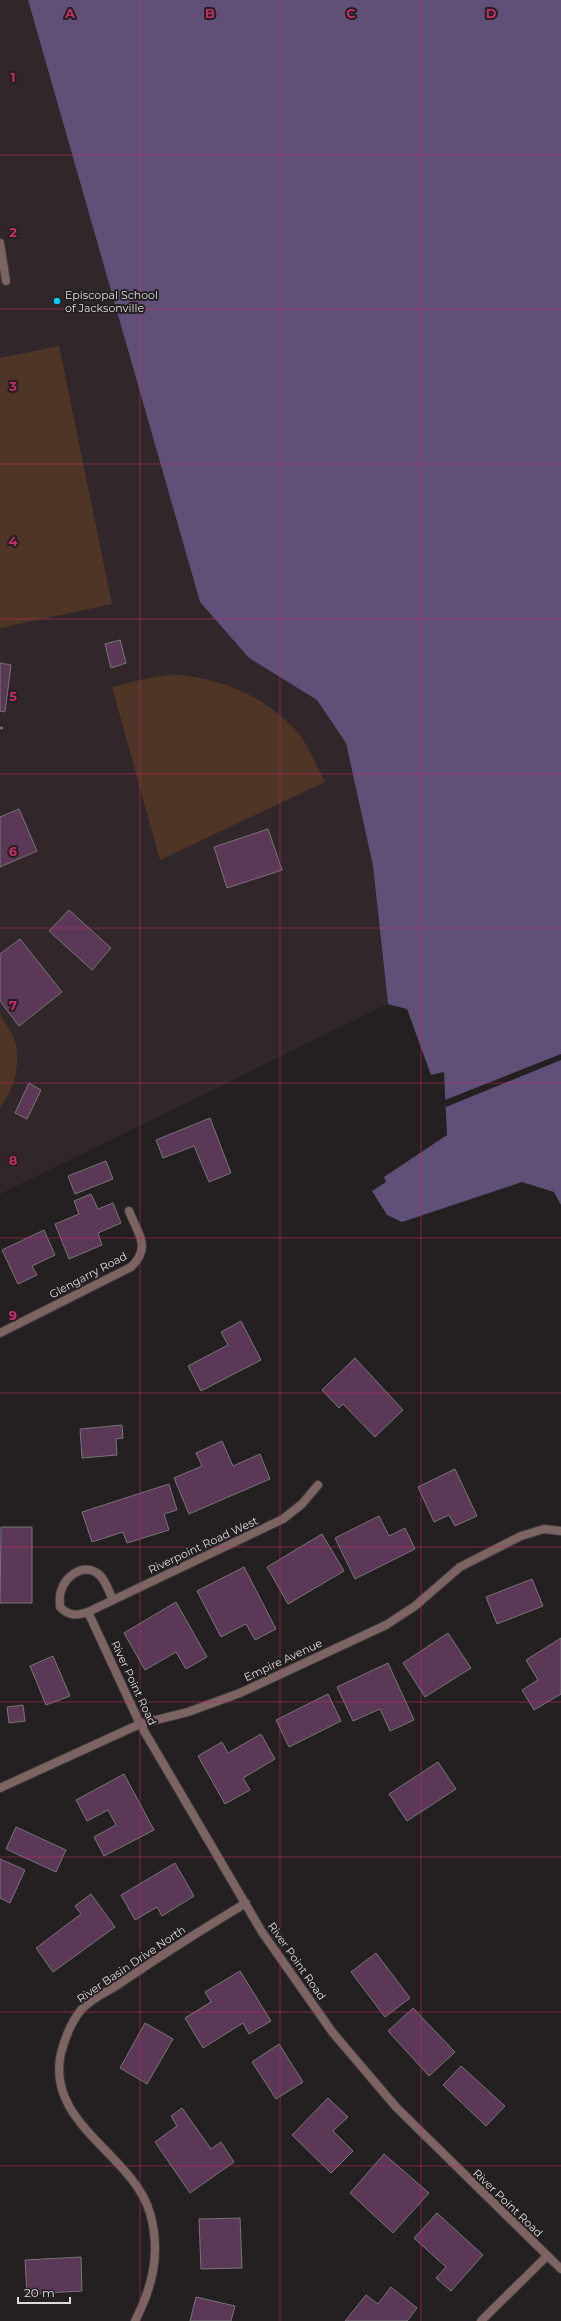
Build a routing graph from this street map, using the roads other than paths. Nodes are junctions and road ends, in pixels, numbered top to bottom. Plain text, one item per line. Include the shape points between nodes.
1 (0, 243) edge
2 (6, 280) dead end
3 (129, 1211) dead end
4 (0, 1333) edge
5 (318, 1485) dead end
6 (561, 1532) edge
7 (114, 1600) junction
8 (88, 1612) junction
9 (140, 1724) junction
10 (0, 1788) edge
11 (246, 1903) junction
12 (547, 2256) junction
13 (561, 2269) edge
14 (136, 2321) edge
15 (481, 2321) edge

1 - 2 street
3 - 4 street, Glengarry Road via 143,1248 140,1258 131,1267
5 - 7 street, Riverpoint Road West via 302,1504 283,1519
6 - 9 street, Empire Avenue via 544,1529 521,1536 460,1567 415,1606 386,1625 240,1693 188,1712
7 - 8 street, Riverpoint Road West
7 - 8 street via 98,1573 78,1571 67,1578 60,1592 60,1606 66,1613 73,1615
8 - 9 street, River Point Road
9 - 10 street, Empire Avenue
9 - 11 street, River Point Road
11 - 12 street, River Point Road via 262,1932 333,2033 391,2101
11 - 14 street, River Basin Drive North via 82,2009 65,2038 58,2065 62,2087 74,2117 127,2175 141,2193 150,2213 156,2241 154,2266 147,2298
12 - 13 street, River Point Road
12 - 15 street

